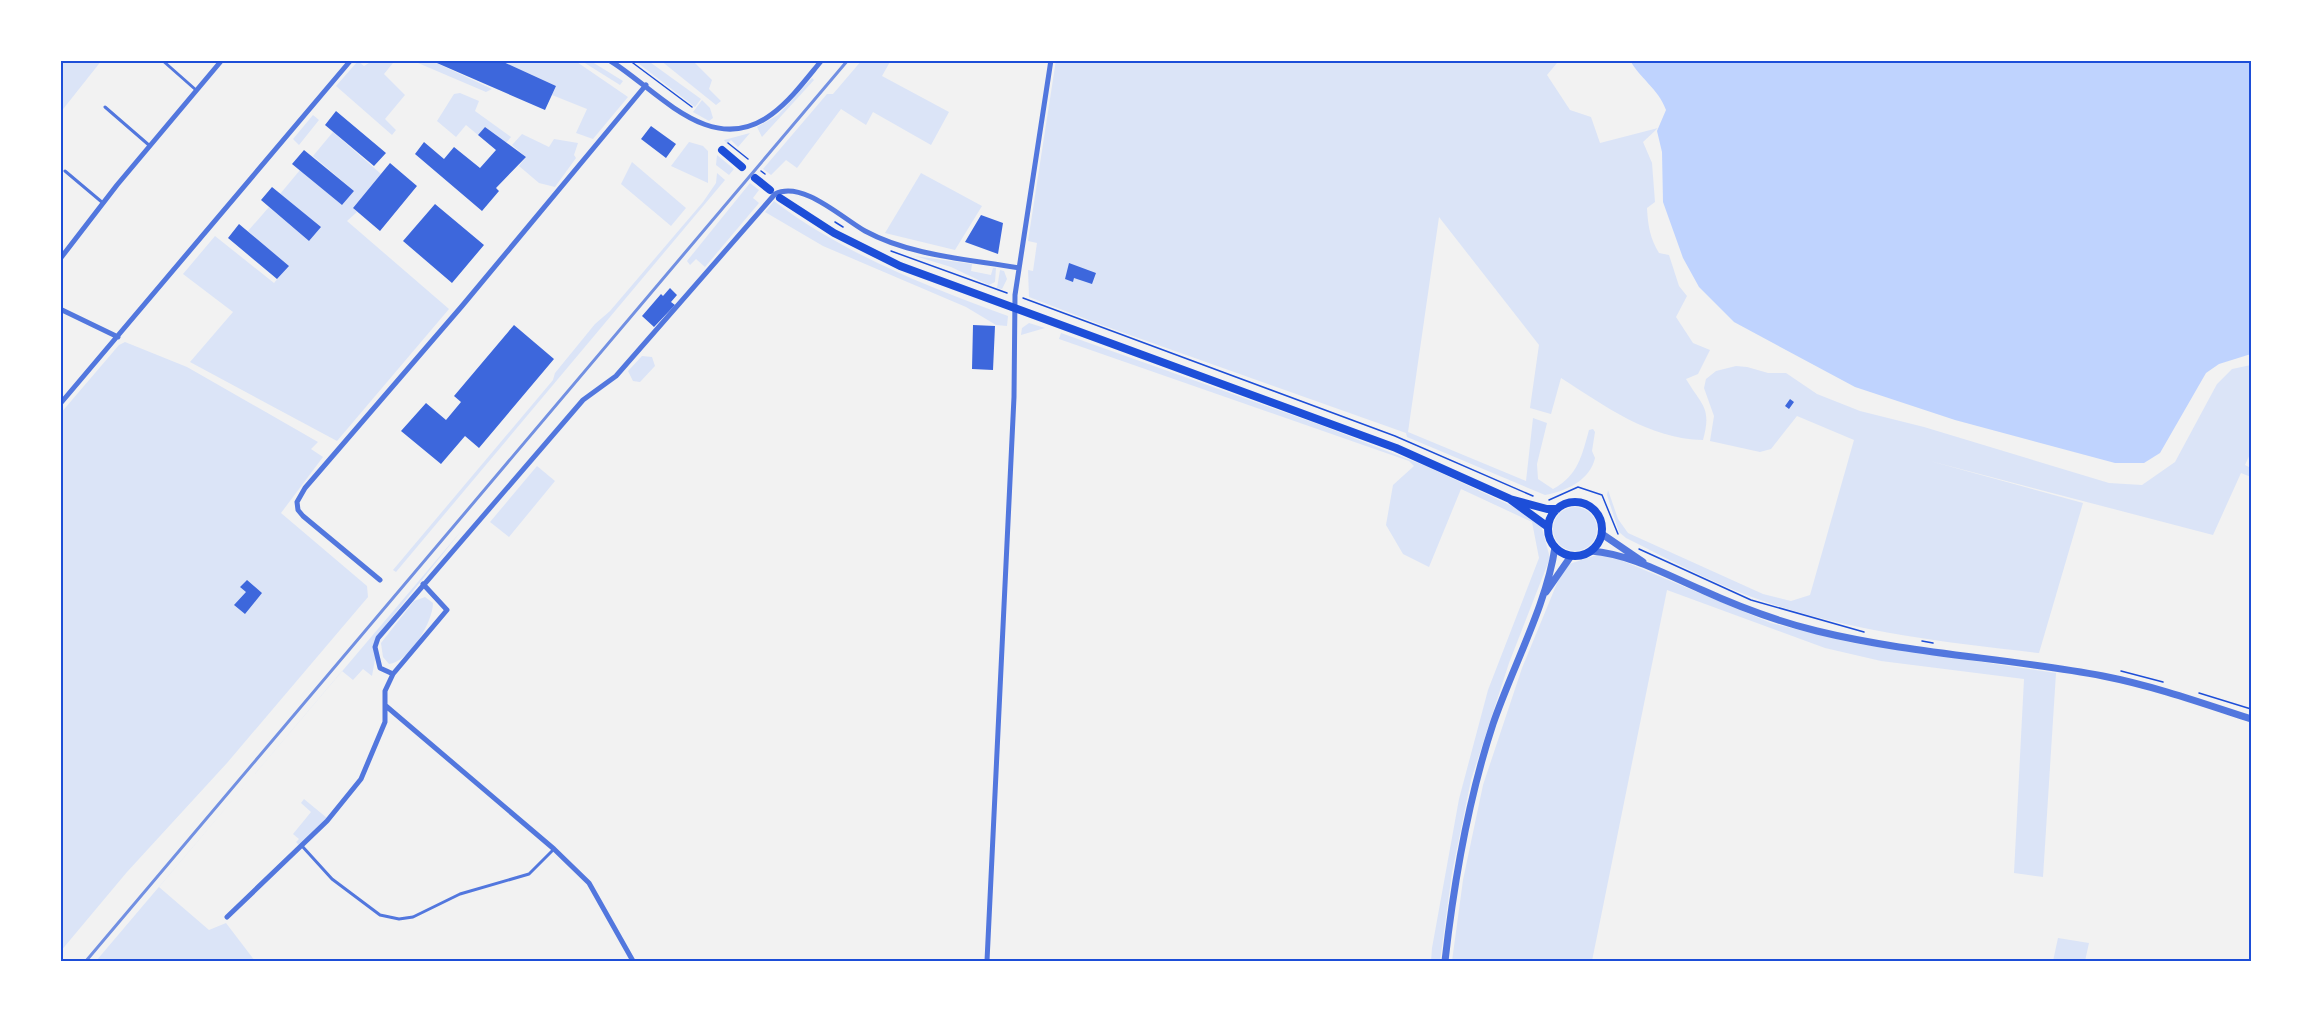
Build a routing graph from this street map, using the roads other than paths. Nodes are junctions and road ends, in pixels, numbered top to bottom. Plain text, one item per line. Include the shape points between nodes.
1 (162, 60) edge
2 (222, 60) edge
3 (351, 60) edge
4 (609, 60) edge
5 (822, 60) edge
6 (1051, 60) edge
7 (646, 85) junction
8 (196, 90) junction
9 (105, 107) dead end
10 (150, 146) junction
11 (722, 150) dead end
12 (742, 166) dead end
13 (65, 171) dead end
14 (755, 178) dead end
15 (770, 194) junction
16 (780, 198) dead end
17 (103, 202) junction
18 (60, 259) edge
19 (1018, 268) junction
20 (60, 309) edge
21 (1014, 309) junction
22 (118, 337) junction
23 (60, 404) edge
24 (1510, 499) junction
25 (1557, 508) junction
26 (1548, 527) junction
27 (1602, 534) junction
28 (1555, 547) junction
29 (1592, 551) junction
30 (1571, 556) junction
31 (1647, 565) junction
32 (380, 580) dead end
33 (423, 584) junction
34 (1541, 599) junction
35 (393, 674) junction
36 (386, 706) junction
37 (2251, 719) edge
38 (302, 846) junction
39 (554, 849) junction
40 (227, 917) dead end
41 (633, 961) edge
42 (987, 961) edge
43 (1445, 961) edge

1 - 8 lane
2 - 8 street
3 - 22 street
4 - 7 street
5 - 7 street via 772,114 734,130 695,123
6 - 19 street
7 - 32 street via 298,499 298,510 303,516
8 - 10 street
9 - 10 lane
10 - 17 street
11 - 12 main road
13 - 17 lane
14 - 15 main road
15 - 19 street via 793,189 805,193 879,238 902,247
15 - 33 street via 649,341 616,376 582,400
16 - 21 main road via 866,250
17 - 18 street
19 - 21 street
20 - 22 street
21 - 24 main road via 1396,448
21 - 42 street via 1014,398
22 - 23 street
24 - 25 main road
24 - 26 main road
25 - 26 main road
25 - 27 main road via 1574,502 1588,505 1599,515
26 - 28 main road
27 - 29 main road
27 - 31 street
28 - 30 main road
28 - 34 street
29 - 30 main road
29 - 31 street
30 - 34 street
31 - 37 street via 1753,612 1817,631 1902,649 2103,676
33 - 35 street via 378,638 375,647 380,668
33 - 35 street via 447,610
34 - 43 street via 1493,725 1477,784 1459,861
35 - 36 street via 384,691
36 - 38 street via 386,722 361,779
36 - 39 street
38 - 39 lane via 332,879 380,915 399,919 413,917 460,894 529,874
38 - 40 street
39 - 41 street via 589,883

